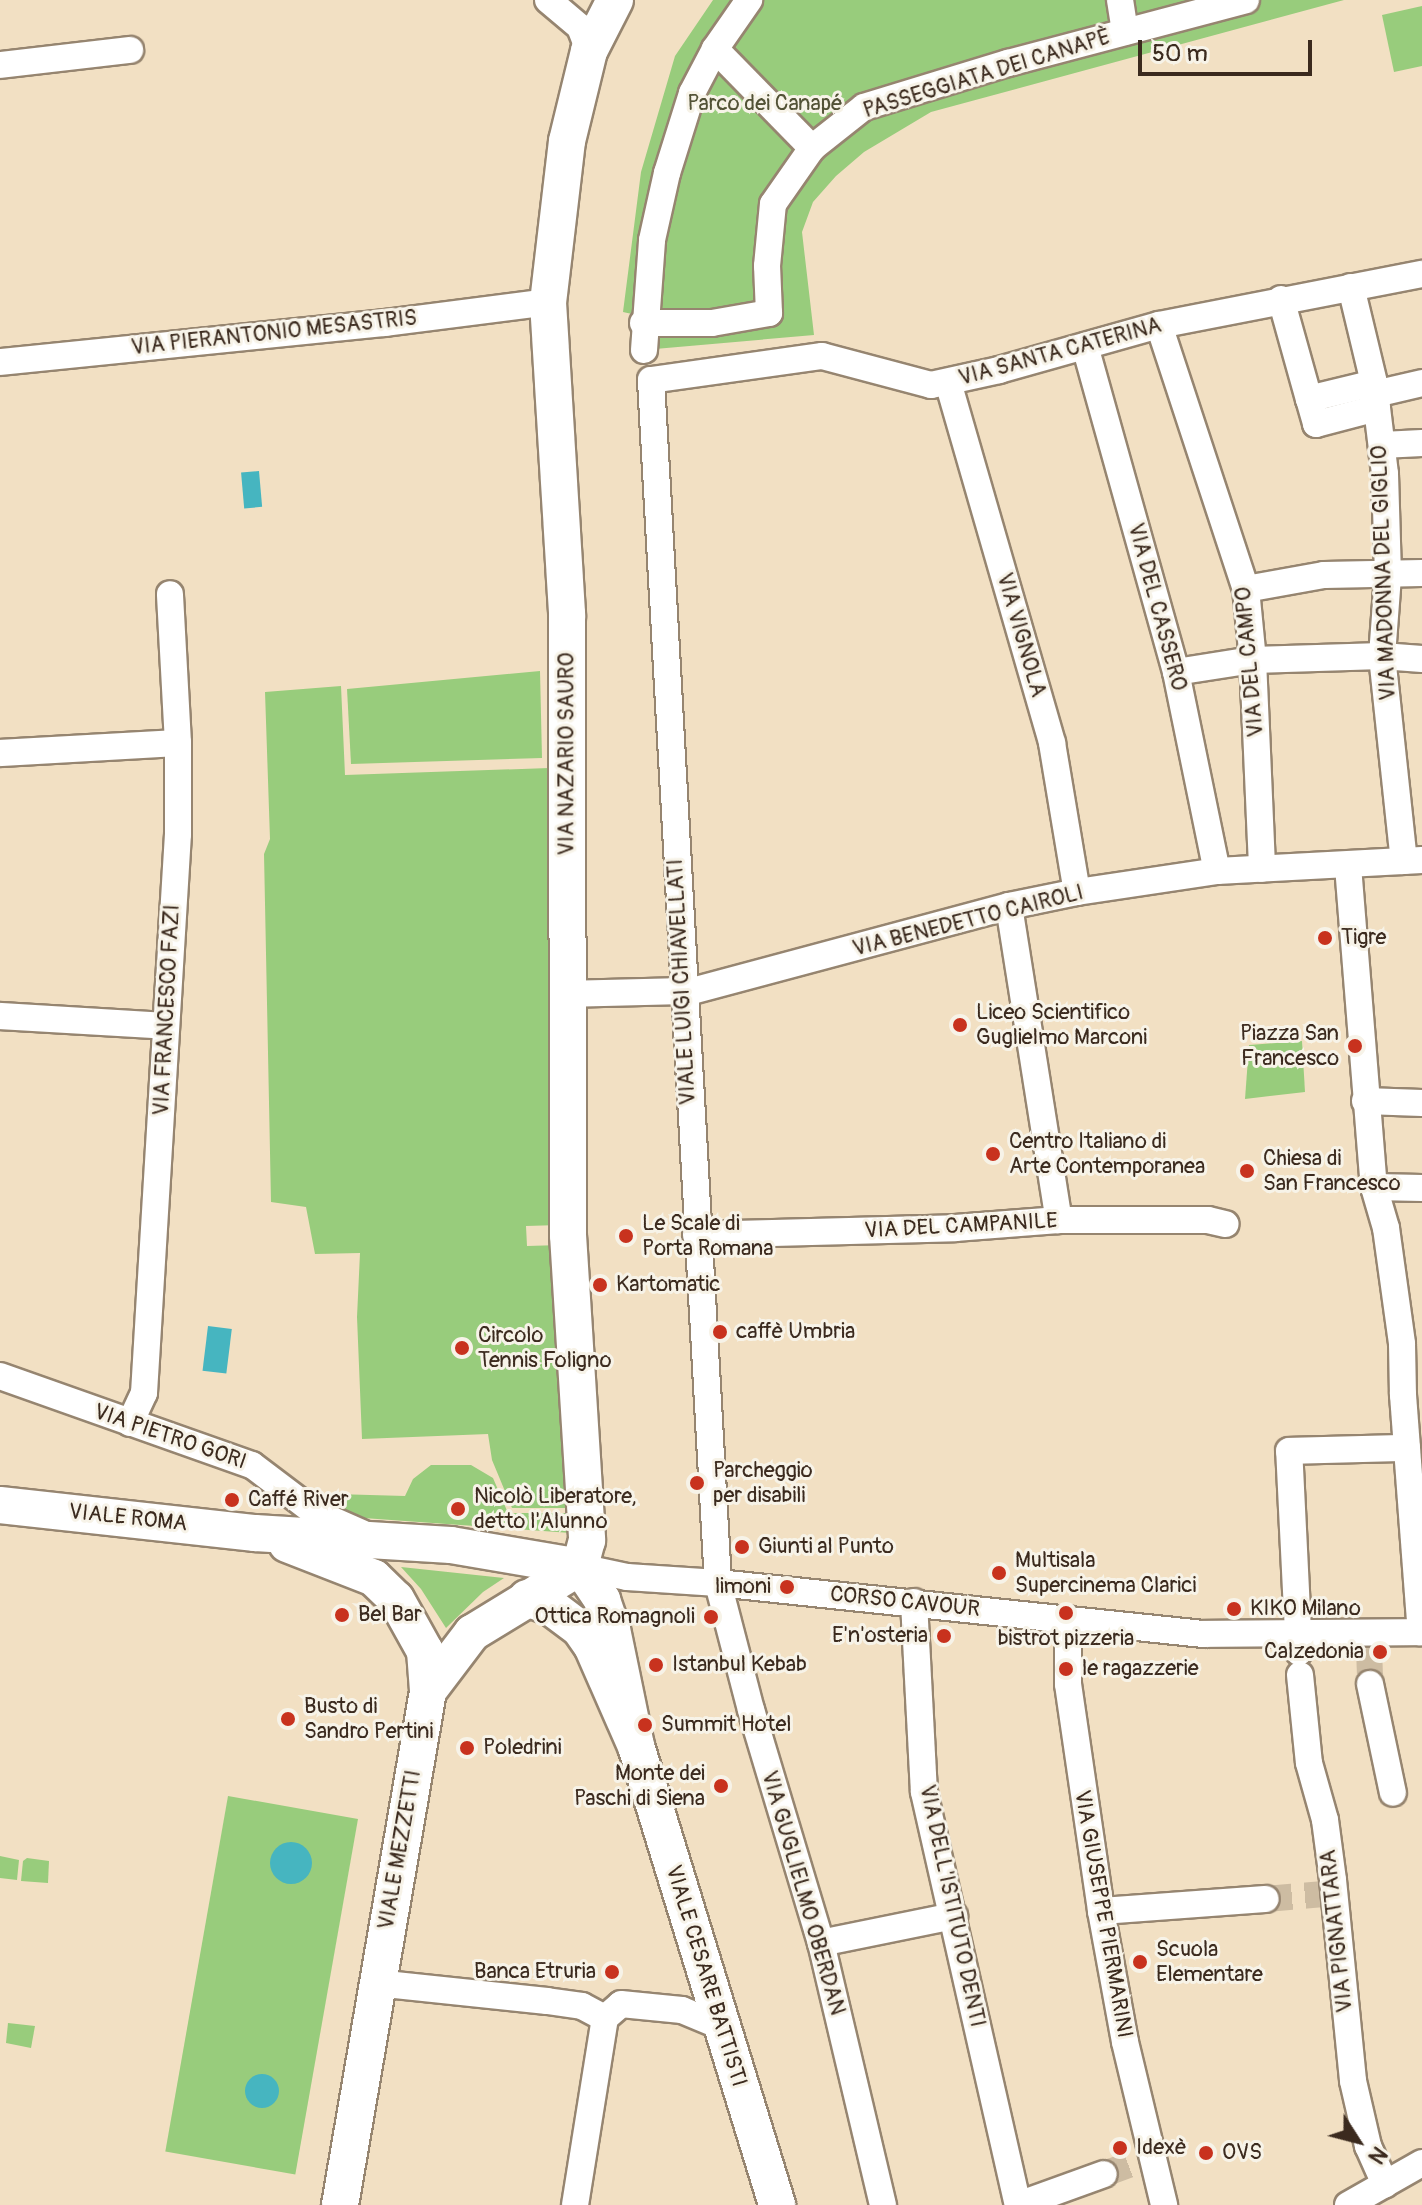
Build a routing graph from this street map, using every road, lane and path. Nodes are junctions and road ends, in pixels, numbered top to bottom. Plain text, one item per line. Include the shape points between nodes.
1 (749, 0) edge
2 (1120, 0) edge
3 (1246, 0) edge
4 (614, 1) edge
5 (557, 5) edge
6 (1125, 32) junction
7 (715, 49) junction
8 (130, 50) dead end
9 (589, 51) junction
10 (0, 65) edge
11 (812, 148) junction
12 (1422, 274) edge
13 (1351, 287) junction
14 (1281, 299) junction
15 (548, 302) junction
16 (643, 323) junction
17 (1159, 325) junction
18 (1085, 346) junction
19 (644, 350) dead end
20 (0, 362) edge
21 (651, 380) joint
22 (948, 382) junction
23 (1422, 383) edge
24 (1375, 395) junction
25 (1422, 443) edge
26 (1382, 445) junction
27 (1422, 573) edge
28 (1388, 576) junction
29 (1246, 589) junction
30 (170, 594) dead end
31 (1382, 656) junction
32 (1422, 659) edge
33 (1253, 660) junction
34 (1176, 672) junction
35 (178, 743) junction
36 (0, 753) edge
37 (1413, 860) edge
38 (1348, 866) junction
39 (1262, 869) junction
40 (1217, 871) junction
41 (1077, 892) junction
42 (1009, 906) junction
43 (684, 991) junction
44 (566, 994) junction
45 (0, 1016) edge
46 (166, 1026) junction
47 (1365, 1101) junction
48 (1422, 1103) edge
49 (1374, 1187) junction
50 (1422, 1188) edge
51 (1059, 1220) junction
52 (1226, 1224) dead end
53 (696, 1235) junction
54 (0, 1376) edge
55 (1412, 1397) edge
56 (130, 1423) junction
57 (1407, 1448) junction
58 (0, 1505) edge
59 (255, 1533) junction
60 (373, 1537) junction
61 (580, 1567) junction
62 (718, 1583) junction
63 (527, 1598) junction
64 (914, 1602) junction
65 (1068, 1619) junction
66 (1422, 1632) edge
67 (1299, 1653) junction
68 (1370, 1684) tunnel mouth
69 (428, 1691) junction
70 (636, 1746) junction
71 (1393, 1793) dead end
72 (1266, 1899) tunnel mouth
73 (1101, 1911) junction
74 (954, 1916) junction
75 (821, 1943) junction
76 (376, 1983) junction
77 (605, 2018) junction
78 (720, 2026) junction
79 (1422, 2165) edge
80 (1104, 2174) tunnel mouth
81 (1370, 2196) edge
82 (340, 2205) edge
83 (575, 2205) edge
84 (777, 2205) edge
85 (883, 2205) edge
86 (1018, 2205) edge
87 (1164, 2205) edge

1 - 7 street
2 - 6 street, PASSEGGIATA DEI CANAPÈ
3 - 6 street, PASSEGGIATA DEI CANAPÈ
4 - 5 street via 593,10
4 - 9 main road, VIA NAZARIO SAURO
5 - 9 street via 580,27
6 - 11 street, PASSEGGIATA DEI CANAPÈ via 864,107
7 - 11 street
7 - 16 street via 692,93 667,173 652,240
8 - 10 street
9 - 15 main road, VIA NAZARIO SAURO via 567,141
11 - 16 street, PASSEGGIATA DEI CANAPÈ via 773,204 769,313 712,323
12 - 13 street, VIA SANTA CATERINA
13 - 14 street, VIA SANTA CATERINA
13 - 24 street, VIA MADONNA DEL GIGLIO
14 - 17 street, VIA SANTA CATERINA
14 - 24 street via 1309,399
15 - 20 street, VIA PIERANTONIO MESASTRIS
15 - 44 main road, VIA NAZARIO SAURO via 567,614
16 - 19 street
17 - 18 street, VIA SANTA CATERINA
17 - 29 street, VIA DEL CAMPO
18 - 22 street, VIA SANTA CATERINA
18 - 34 street, VIA DEL CASSERO
21 - 22 street, VIA SANTA CATERINA via 822,356 931,385
21 - 43 street, VIALE LUIGI CHIAVELLATI
22 - 41 street, VIA VIGNOLA via 1052,743
23 - 24 street
24 - 26 street, VIA MADONNA DEL GIGLIO
25 - 26 street
26 - 28 street, VIA MADONNA DEL GIGLIO
27 - 28 street
28 - 29 street via 1324,575
28 - 31 street, VIA MADONNA DEL GIGLIO
29 - 33 street, VIA DEL CAMPO
30 - 35 street, VIA FRANCESCO FAZI
31 - 32 street
31 - 33 street
31 - 37 street, VIA MADONNA DEL GIGLIO
33 - 34 street
33 - 39 street, VIA DEL CAMPO
34 - 40 street, VIA DEL CASSERO
35 - 36 street
35 - 46 street, VIA FRANCESCO FAZI
37 - 38 street, VIA BENEDETTO CAIROLI
38 - 39 street, VIA BENEDETTO CAIROLI
38 - 47 street
39 - 40 street, VIA BENEDETTO CAIROLI
40 - 41 street, VIA BENEDETTO CAIROLI
41 - 42 street, VIA BENEDETTO CAIROLI
42 - 43 street, VIA BENEDETTO CAIROLI
42 - 51 street
43 - 44 street, VIA BENEDETTO CAIROLI
43 - 53 street, VIALE LUIGI CHIAVELLATI
44 - 61 main road, VIA NAZARIO SAURO via 568,1235 587,1540
45 - 46 street
46 - 56 street, VIA FRANCESCO FAZI via 144,1393
47 - 48 street
47 - 49 street
49 - 50 street
49 - 55 street via 1386,1228
51 - 52 street, VIA DEL CAMPANILE
51 - 53 street, VIA DEL CAMPANILE
53 - 62 street, VIALE LUIGI CHIAVELLATI
54 - 56 street, VIA PIETRO GORI
55 - 57 street
56 - 60 street, VIA PIETRO GORI via 252,1465 314,1512
57 - 66 street
57 - 67 street, VIA PIGNATTARA via 1289,1451
58 - 59 main road, VIALE ROMA
59 - 60 main road
59 - 69 main road via 374,1578 396,1599 425,1651
60 - 61 main road
61 - 62 street, CORSO CAVOUR via 627,1577
61 - 63 main road, VIALE MEZZETTI
61 - 70 main road, VIALE CESARE BATTISTI via 602,1600 612,1629
62 - 64 street, CORSO CAVOUR
62 - 75 street, VIA GUGLIELMO OBERDAN
63 - 69 main road, VIALE MEZZETTI via 472,1633
63 - 70 main road, VIALE CESARE BATTISTI via 551,1607 580,1629
64 - 65 street, CORSO CAVOUR
64 - 74 street, VIA DELL'ISTITUTO DENTI via 924,1792
65 - 67 street, CORSO CAVOUR via 1204,1634
65 - 73 street, VIA GIUSEPPE PIERMARINI via 1068,1684
66 - 67 street, CORSO CAVOUR
67 - 81 street, VIA PIGNATTARA via 1309,1763 1325,1820 1328,1893 1353,2081 1368,2146
68 - 71 street
69 - 76 main road, VIALE MEZZETTI
70 - 78 main road, VIALE CESARE BATTISTI
72 - 73 street
73 - 87 street, VIA GIUSEPPE PIERMARINI via 1149,2158
74 - 75 street
74 - 86 street, VIA DELL'ISTITUTO DENTI
75 - 85 street, VIA GUGLIELMO OBERDAN
76 - 77 street via 582,2006
76 - 82 main road, VIALE MEZZETTI
77 - 78 street via 621,2004 682,2010
77 - 83 street
78 - 84 main road, VIALE CESARE BATTISTI
79 - 81 street
80 - 86 street, VIA DELL'ISTITUTO DENTI

